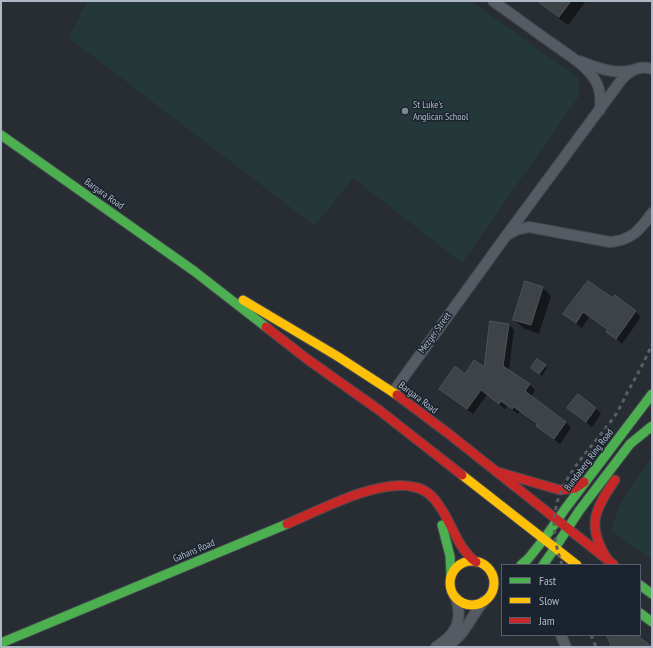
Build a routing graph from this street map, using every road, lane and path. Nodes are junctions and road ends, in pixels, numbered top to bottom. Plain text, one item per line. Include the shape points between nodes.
1 (493, 1) edge
2 (575, 60) junction
3 (652, 69) edge
4 (634, 70) junction
5 (600, 110) junction
6 (1, 135) edge
7 (652, 213) edge
8 (503, 240) junction
9 (194, 271) junction
10 (652, 394) edge
11 (386, 401) junction
12 (652, 426) edge
13 (639, 450) dead end
14 (498, 472) junction
15 (620, 475) dead end
16 (589, 478) junction
17 (398, 485) junction
18 (557, 520) junction
19 (567, 528) junction
20 (544, 539) junction
21 (555, 548) junction
22 (611, 563) edge
23 (480, 564) junction
24 (521, 564) edge
25 (544, 564) edge
26 (576, 564) edge
27 (501, 570) edge
28 (452, 575) junction
29 (641, 586) edge
30 (501, 589) edge
31 (652, 594) edge
32 (456, 598) junction
33 (486, 600) junction
34 (641, 614) edge
35 (652, 622) edge
36 (561, 636) edge
37 (1, 643) edge
38 (436, 647) edge
39 (445, 647) edge
40 (566, 647) edge

1 - 2 street
2 - 4 street via 618,72
2 - 5 street via 597,83
3 - 4 street via 643,67
4 - 5 street, Mezger Street via 622,79
5 - 8 street, Mezger Street
6 - 9 main road, Bargara Road
7 - 8 street via 635,234 617,241 610,242 529,227 516,230
8 - 11 street, Mezger Street
9 - 11 main road, Bargara Road via 307,359
9 - 11 main road, Bargara Road via 323,346
10 - 16 main road, Bundaberg Ring Road
11 - 14 main road, Bargara Road
11 - 20 main road, Bargara Road
12 - 13 main road
12 - 19 main road via 630,444
14 - 16 main road via 564,490 575,488
14 - 18 main road, Bargara Road
15 - 22 main road via 605,494 594,528 600,550
16 - 18 main road, Bundaberg Ring Road
17 - 23 main road, Gahans Road via 418,487 429,493 442,508 463,551
17 - 28 main road, Gahans Road via 415,490 434,509 447,542
17 - 37 main road, Gahans Road via 364,492
18 - 19 main road, Bargara Road
18 - 20 main road, Bundaberg Ring Road
19 - 21 main road
19 - 22 main road, Bargara Road
20 - 21 main road, Bargara Road
20 - 24 main road
21 - 25 main road
21 - 26 main road, Bargara Road
23 - 27 main road, Gahans Road
23 - 28 main road via 466,562 457,567
23 - 33 main road, Gahans Road via 488,569 493,578 493,588
28 - 32 main road, Gahans Road via 450,587
29 - 31 main road
30 - 33 main road
32 - 33 main road via 473,605
32 - 38 street via 458,622 450,636
33 - 39 street via 459,638
34 - 35 main road
36 - 40 street

